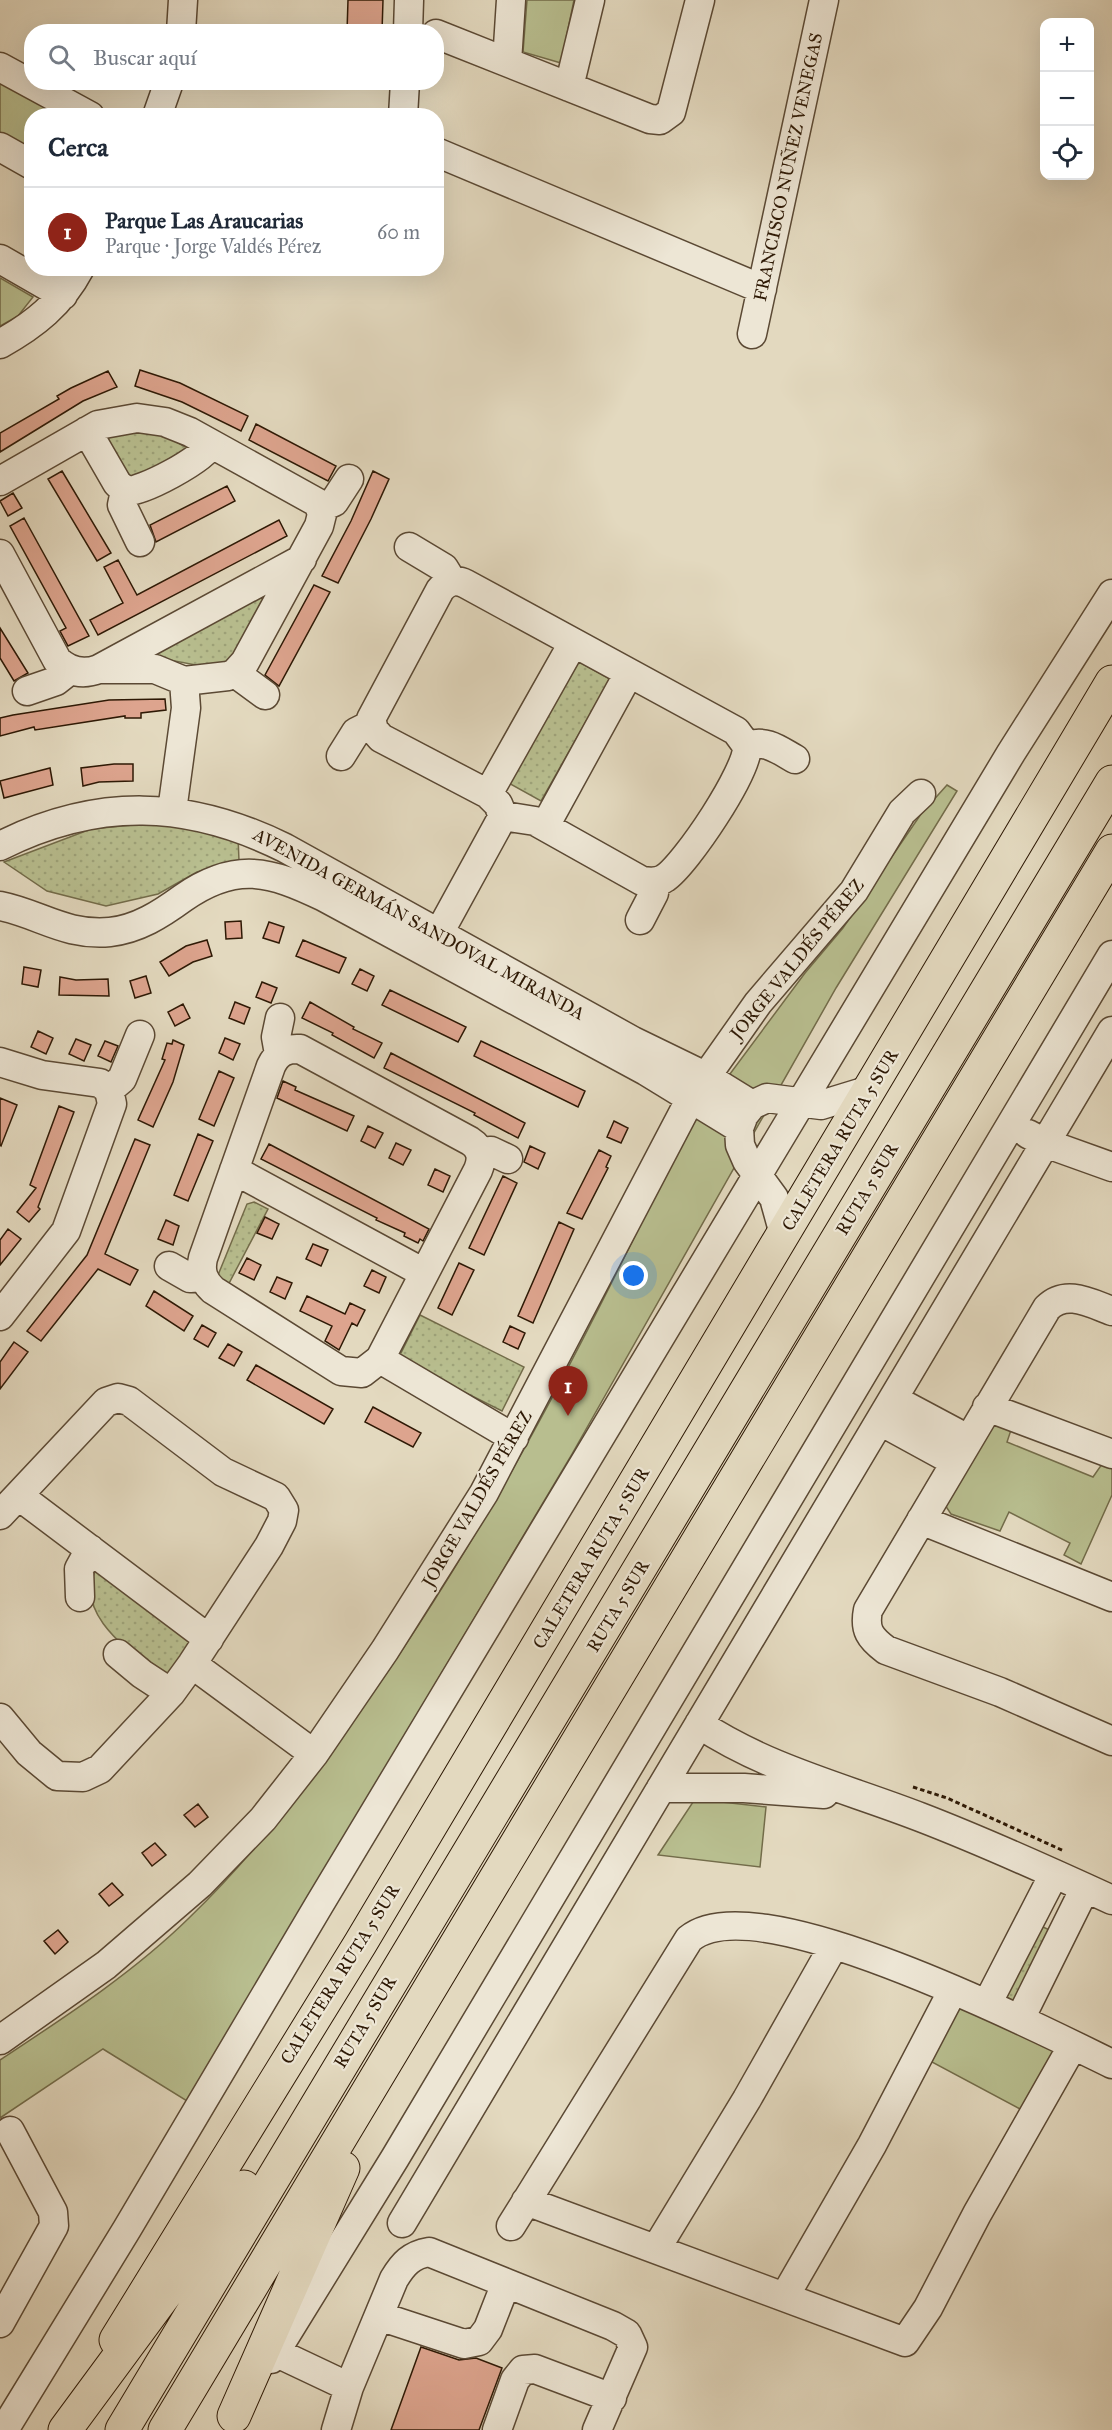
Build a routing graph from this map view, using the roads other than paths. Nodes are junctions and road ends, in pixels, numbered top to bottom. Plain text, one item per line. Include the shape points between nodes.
1 (183, 0) edge
2 (512, 0) edge
3 (590, 0) edge
4 (700, 0) edge
5 (824, 0) edge
6 (182, 24) edge
7 (444, 37) edge
8 (507, 62) junction
9 (0, 66) edge
10 (24, 79) edge
11 (570, 87) junction
12 (43, 90) edge
13 (166, 90) edge
14 (405, 90) edge
15 (76, 108) edge
16 (160, 108) edge
17 (404, 108) edge
18 (0, 147) edge
19 (444, 155) edge
20 (24, 160) edge
21 (0, 259) edge
22 (24, 273) edge
23 (30, 276) edge
24 (75, 276) edge
25 (762, 289) junction
26 (63, 295) junction
27 (752, 334) dead end
28 (0, 344) edge
29 (87, 431) junction
30 (211, 444) junction
31 (349, 479) dead end
32 (0, 481) edge
33 (125, 491) junction
34 (320, 508) junction
35 (140, 542) dead end
36 (409, 547) dead end
37 (0, 554) edge
38 (452, 582) junction
39 (273, 588) junction
40 (1112, 594) edge
41 (573, 643) junction
42 (138, 659) junction
43 (70, 670) junction
44 (235, 673) junction
45 (629, 673) junction
46 (184, 681) junction
47 (1112, 682) edge
48 (27, 691) dead end
49 (265, 695) dead end
50 (372, 724) junction
51 (747, 746) junction
52 (341, 756) dead end
53 (795, 759) dead end
54 (1112, 782) edge
55 (921, 794) dead end
56 (496, 805) junction
57 (172, 811) junction
58 (545, 826) junction
59 (255, 833) junction
60 (0, 846) edge
61 (1112, 851) edge
62 (249, 872) junction
63 (655, 882) junction
64 (0, 906) edge
65 (640, 920) dead end
66 (439, 933) junction
67 (1112, 955) edge
68 (538, 1000) junction
69 (280, 1018) dead end
70 (1112, 1031) edge
71 (140, 1035) dead end
72 (279, 1054) junction
73 (0, 1062) edge
74 (698, 1087) junction
75 (109, 1090) junction
76 (870, 1090) junction
77 (800, 1104) junction
78 (745, 1116) junction
79 (1011, 1125) junction
80 (1045, 1143) junction
81 (480, 1152) junction
82 (508, 1159) dead end
83 (1112, 1167) edge
84 (234, 1170) junction
85 (758, 1173) junction
86 (784, 1234) junction
87 (169, 1266) dead end
88 (424, 1273) junction
89 (203, 1277) junction
90 (1112, 1311) edge
91 (0, 1316) edge
92 (380, 1359) junction
93 (987, 1407) junction
94 (886, 1410) junction
95 (514, 1438) junction
96 (962, 1450) junction
97 (1112, 1454) edge
98 (10, 1506) edge
99 (921, 1520) junction
100 (90, 1549) junction
101 (80, 1597) dead end
102 (1112, 1597) edge
103 (209, 1639) junction
104 (118, 1654) dead end
105 (192, 1664) junction
106 (171, 1693) junction
107 (0, 1718) edge
108 (699, 1724) junction
109 (1112, 1741) edge
110 (314, 1754) junction
111 (661, 1788) junction
112 (865, 1798) junction
113 (1054, 1874) junction
114 (1085, 1888) junction
115 (1112, 1900) edge
116 (834, 1945) junction
117 (434, 1978) junction
118 (953, 1990) junction
119 (987, 2004) junction
120 (1020, 2019) junction
121 (355, 2039) junction
122 (0, 2040) edge
123 (1073, 2045) junction
124 (1112, 2064) edge
125 (10, 2131) dead end
126 (395, 2158) junction
127 (429, 2177) junction
128 (526, 2201) junction
129 (402, 2223) dead end
130 (511, 2226) dead end
131 (656, 2249) junction
132 (506, 2283) junction
133 (785, 2296) junction
134 (379, 2316) junction
135 (0, 2323) edge
136 (275, 2352) junction
137 (349, 2387) junction
138 (612, 2398) junction
139 (230, 2423) edge
140 (4, 2430) edge
141 (65, 2430) edge
142 (122, 2430) edge
143 (165, 2430) edge
144 (336, 2430) edge
145 (497, 2430) edge
146 (597, 2430) edge

1 - 6 street
2 - 8 street
3 - 11 street
4 - 11 street via 673,107 664,119 650,119
5 - 25 street, FRANCISCO NUÑEZ VENEGAS
7 - 8 street
8 - 11 street
9 - 10 street
12 - 15 street
13 - 16 street
14 - 17 street
18 - 20 street
19 - 25 street
21 - 22 street
23 - 26 street
24 - 26 street
25 - 27 street, FRANCISCO NUÑEZ VENEGAS
26 - 28 street via 36,322
29 - 30 street via 110,421 151,419 176,426
29 - 32 street
29 - 33 street
30 - 33 street via 200,458 137,490
30 - 34 street via 310,496
31 - 34 street via 334,502
33 - 35 street via 122,506
34 - 39 street via 321,520 302,558
36 - 38 street via 444,568
37 - 43 street via 53,654
38 - 41 street via 466,584
38 - 50 street via 440,590 375,708
39 - 42 street
39 - 44 street via 245,662
40 - 77 street via 1011,753
41 - 45 street
41 - 56 street
42 - 43 street via 84,673
42 - 46 street
43 - 48 street via 56,681
44 - 46 street
44 - 49 street
45 - 51 street via 736,731
45 - 58 street
46 - 57 street via 186,708
47 - 76 main road, CALETERA RUTA 5 SUR
50 - 52 street via 356,732
50 - 56 street via 381,738
51 - 53 street via 769,745
51 - 63 street via 744,765 711,821 672,871
54 - 121 main road, RUTA 5 SUR
55 - 74 street, JORGE VALDÉS PÉREZ via 902,812 854,891 791,961
56 - 58 street
56 - 66 street
57 - 59 street, AVENIDA GERMÁN SANDOVAL MIRANDA via 201,815
57 - 60 street, AVENIDA GERMÁN SANDOVAL MIRANDA via 78,818
58 - 63 street via 642,880
59 - 62 street
59 - 66 street, AVENIDA GERMÁN SANDOVAL MIRANDA
61 - 117 main road, RUTA 5 SUR
62 - 64 street, AVENIDA GERMÁN SANDOVAL MIRANDA via 215,880 145,922 112,932 70,930
62 - 68 street, AVENIDA GERMÁN SANDOVAL MIRANDA via 273,875 304,887
63 - 65 street via 654,893
66 - 68 street, AVENIDA GERMÁN SANDOVAL MIRANDA
67 - 79 street
68 - 74 street, AVENIDA GERMÁN SANDOVAL MIRANDA
69 - 72 street via 276,1037
70 - 80 street
71 - 75 street via 122,1078
72 - 81 street via 293,1048 307,1052 470,1140
72 - 84 street via 271,1066
73 - 75 street via 42,1075 100,1083
74 - 78 street, AVENIDA GERMÁN SANDOVAL MIRANDA
74 - 95 street, JORGE VALDÉS PÉREZ
75 - 91 street via 111,1110 72,1221
76 - 77 street via 835,1102
76 - 86 main road, CALETERA RUTA 5 SUR
77 - 78 street via 775,1098 759,1100
77 - 85 street
78 - 85 street via 743,1154
79 - 80 street
79 - 126 street
80 - 83 street
80 - 94 street
81 - 82 street via 491,1151
81 - 88 street via 478,1170
84 - 88 street
84 - 89 street via 203,1258
85 - 86 street via 774,1198
85 - 140 street
86 - 141 main road, CALETERA RUTA 5 SUR via 360,1944 101,2364
87 - 89 street via 190,1278
88 - 92 street
89 - 92 street via 213,1290 341,1371 362,1372
90 - 93 street via 1073,1298 1055,1300
92 - 95 street
93 - 96 street
93 - 97 street
94 - 96 street
94 - 108 street
95 - 110 street, JORGE VALDÉS PÉREZ via 419,1598
96 - 99 street
98 - 100 street
98 - 103 street via 106,1402 118,1398 129,1401 223,1472 276,1497 284,1510 279,1529
99 - 102 street
99 - 109 street via 868,1610 865,1623 873,1641 886,1650 1000,1692
100 - 101 street via 79,1569
100 - 103 street
103 - 105 street
104 - 106 street
105 - 106 street
105 - 110 street
106 - 107 street via 100,1768 74,1778 57,1776 44,1767
108 - 111 street
108 - 112 street via 768,1763
110 - 122 street, JORGE VALDÉS PÉREZ via 263,1819 200,1884 106,1965
111 - 112 street via 798,1791
111 - 127 street
112 - 113 street via 919,1816
113 - 114 street
113 - 119 street
114 - 115 street
114 - 120 street
116 - 118 street
116 - 128 street via 788,1933 741,1927 718,1926 696,1933
116 - 131 street
117 - 139 main road via 319,2218
117 - 143 main road, RUTA 5 SUR
118 - 119 street
118 - 133 street via 872,2145
119 - 120 street
120 - 123 street
121 - 141 main road
121 - 142 main road, RUTA 5 SUR
123 - 124 street
123 - 133 street via 906,2342
125 - 135 street via 53,2212 54,2226
126 - 127 street
126 - 136 street
127 - 129 street
128 - 130 street
128 - 131 street
131 - 133 street
132 - 134 street via 488,2329 479,2341 464,2344
132 - 134 street via 429,2252 420,2254 404,2263
132 - 138 street via 627,2334 633,2348
134 - 137 street
136 - 137 street
136 - 139 street
137 - 144 street
138 - 145 street via 535,2369 523,2370 515,2380
138 - 146 street

